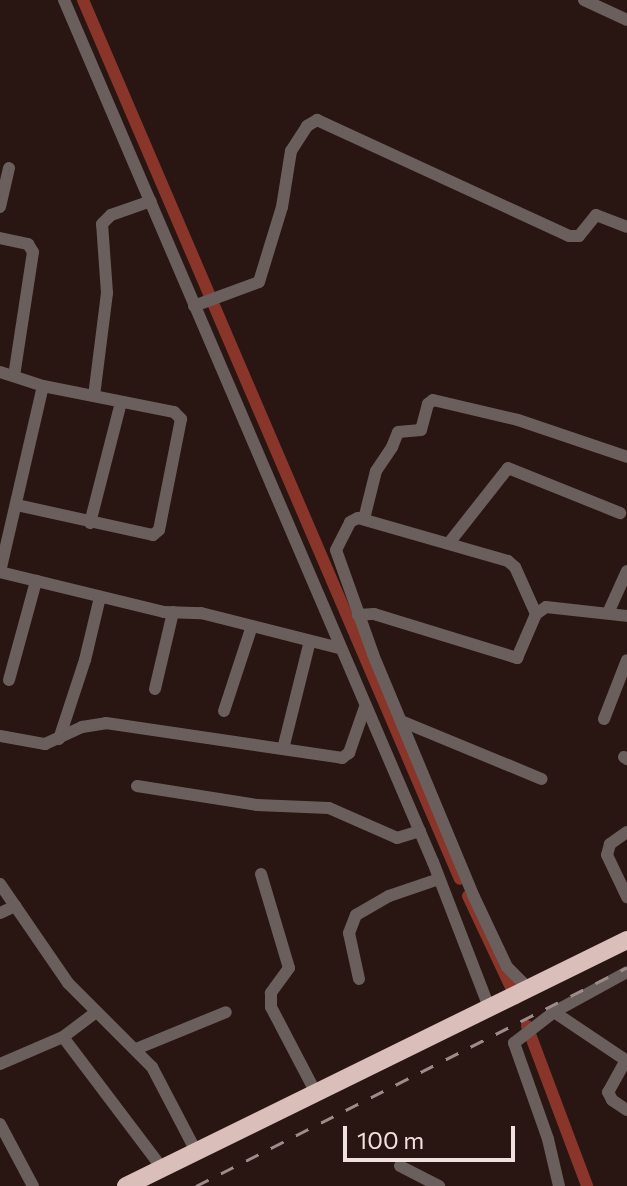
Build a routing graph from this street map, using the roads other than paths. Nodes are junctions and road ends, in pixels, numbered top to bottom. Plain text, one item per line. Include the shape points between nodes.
1 (64, 0) edge
2 (584, 0) edge
3 (627, 20) edge
4 (9, 168) dead end
5 (151, 201) junction
6 (0, 207) edge
7 (627, 227) edge
8 (0, 238) edge
9 (197, 305) junction
10 (0, 372) edge
11 (14, 376) junction
12 (43, 386) junction
13 (94, 396) junction
14 (121, 402) junction
15 (627, 457) edge
16 (17, 505) junction
17 (620, 513) dead end
18 (364, 519) junction
19 (90, 523) junction
20 (449, 543) junction
21 (627, 571) edge
22 (0, 572) edge
23 (36, 581) junction
24 (100, 597) junction
25 (173, 612) junction
26 (608, 613) junction
27 (536, 614) junction
28 (358, 615) junction
29 (627, 616) edge
30 (252, 626) junction
31 (310, 641) junction
32 (339, 648) junction
33 (627, 660) edge
34 (9, 680) dead end
35 (155, 689) dead end
36 (365, 707) junction
37 (224, 711) dead end
38 (604, 719) dead end
39 (401, 721) junction
40 (0, 736) edge
41 (59, 739) junction
42 (283, 749) junction
43 (542, 779) dead end
44 (137, 786) dead end
45 (420, 831) junction
46 (627, 832) edge
47 (261, 874) dead end
48 (439, 879) junction
49 (0, 884) edge
50 (627, 897) edge
51 (15, 906) junction
52 (0, 913) edge
53 (627, 940) edge
54 (627, 972) edge
55 (359, 979) dead end
56 (512, 998) junction
57 (226, 1012) dead end
58 (554, 1012) junction
59 (95, 1013) junction
60 (63, 1037) junction
61 (136, 1049) junction
62 (626, 1061) edge
63 (0, 1064) edge
64 (316, 1093) junction
65 (627, 1110) edge
66 (0, 1124) edge
67 (196, 1151) junction
68 (400, 1166) dead end
69 (162, 1168) junction
70 (33, 1186) edge
71 (126, 1186) edge
72 (439, 1186) edge
73 (559, 1186) edge

1 - 5 street
2 - 3 street
4 - 6 street
5 - 9 street
5 - 13 street via 111,215 102,224 107,293
7 - 9 street via 596,215 572,237 317,120 291,151 282,207 259,282
8 - 11 street via 28,244 33,252
9 - 32 street
10 - 11 street
11 - 12 street
12 - 13 street
12 - 16 street
13 - 14 street
14 - 19 street
14 - 19 street via 181,416 159,530 147,536
15 - 18 street via 518,420 433,400 421,430 398,432 376,471
16 - 19 street
16 - 22 street
17 - 20 street via 508,468
18 - 20 street
18 - 28 street via 350,522 336,552
20 - 27 street via 512,564
21 - 26 street
22 - 23 street
23 - 24 street
23 - 34 street
24 - 25 street
24 - 41 street
25 - 30 street
25 - 35 street
26 - 27 street via 555,606
26 - 29 street
27 - 28 street via 517,658 374,614
28 - 39 street
30 - 31 street
30 - 37 street
31 - 32 street
31 - 42 street
32 - 36 street
33 - 38 street
36 - 42 street via 346,756
36 - 45 street
39 - 43 street
39 - 56 street via 507,967
40 - 41 street via 45,744
41 - 42 street via 106,723
44 - 45 street via 257,805 329,808 397,838
45 - 48 street
46 - 50 street via 610,844 607,855
47 - 64 street via 289,968 270,997 271,1007
48 - 55 street via 389,896 356,915 349,933
48 - 56 street
49 - 51 street
51 - 52 street
51 - 59 street
53 - 56 highway
54 - 58 street
56 - 64 highway
57 - 61 street
58 - 62 street
58 - 73 street via 518,1036 513,1047 548,1139
59 - 60 street
59 - 61 street
60 - 63 street
60 - 69 street
61 - 67 street via 161,1080
62 - 65 street via 608,1092
64 - 67 highway
66 - 70 street
67 - 69 highway
68 - 72 street
69 - 71 highway

